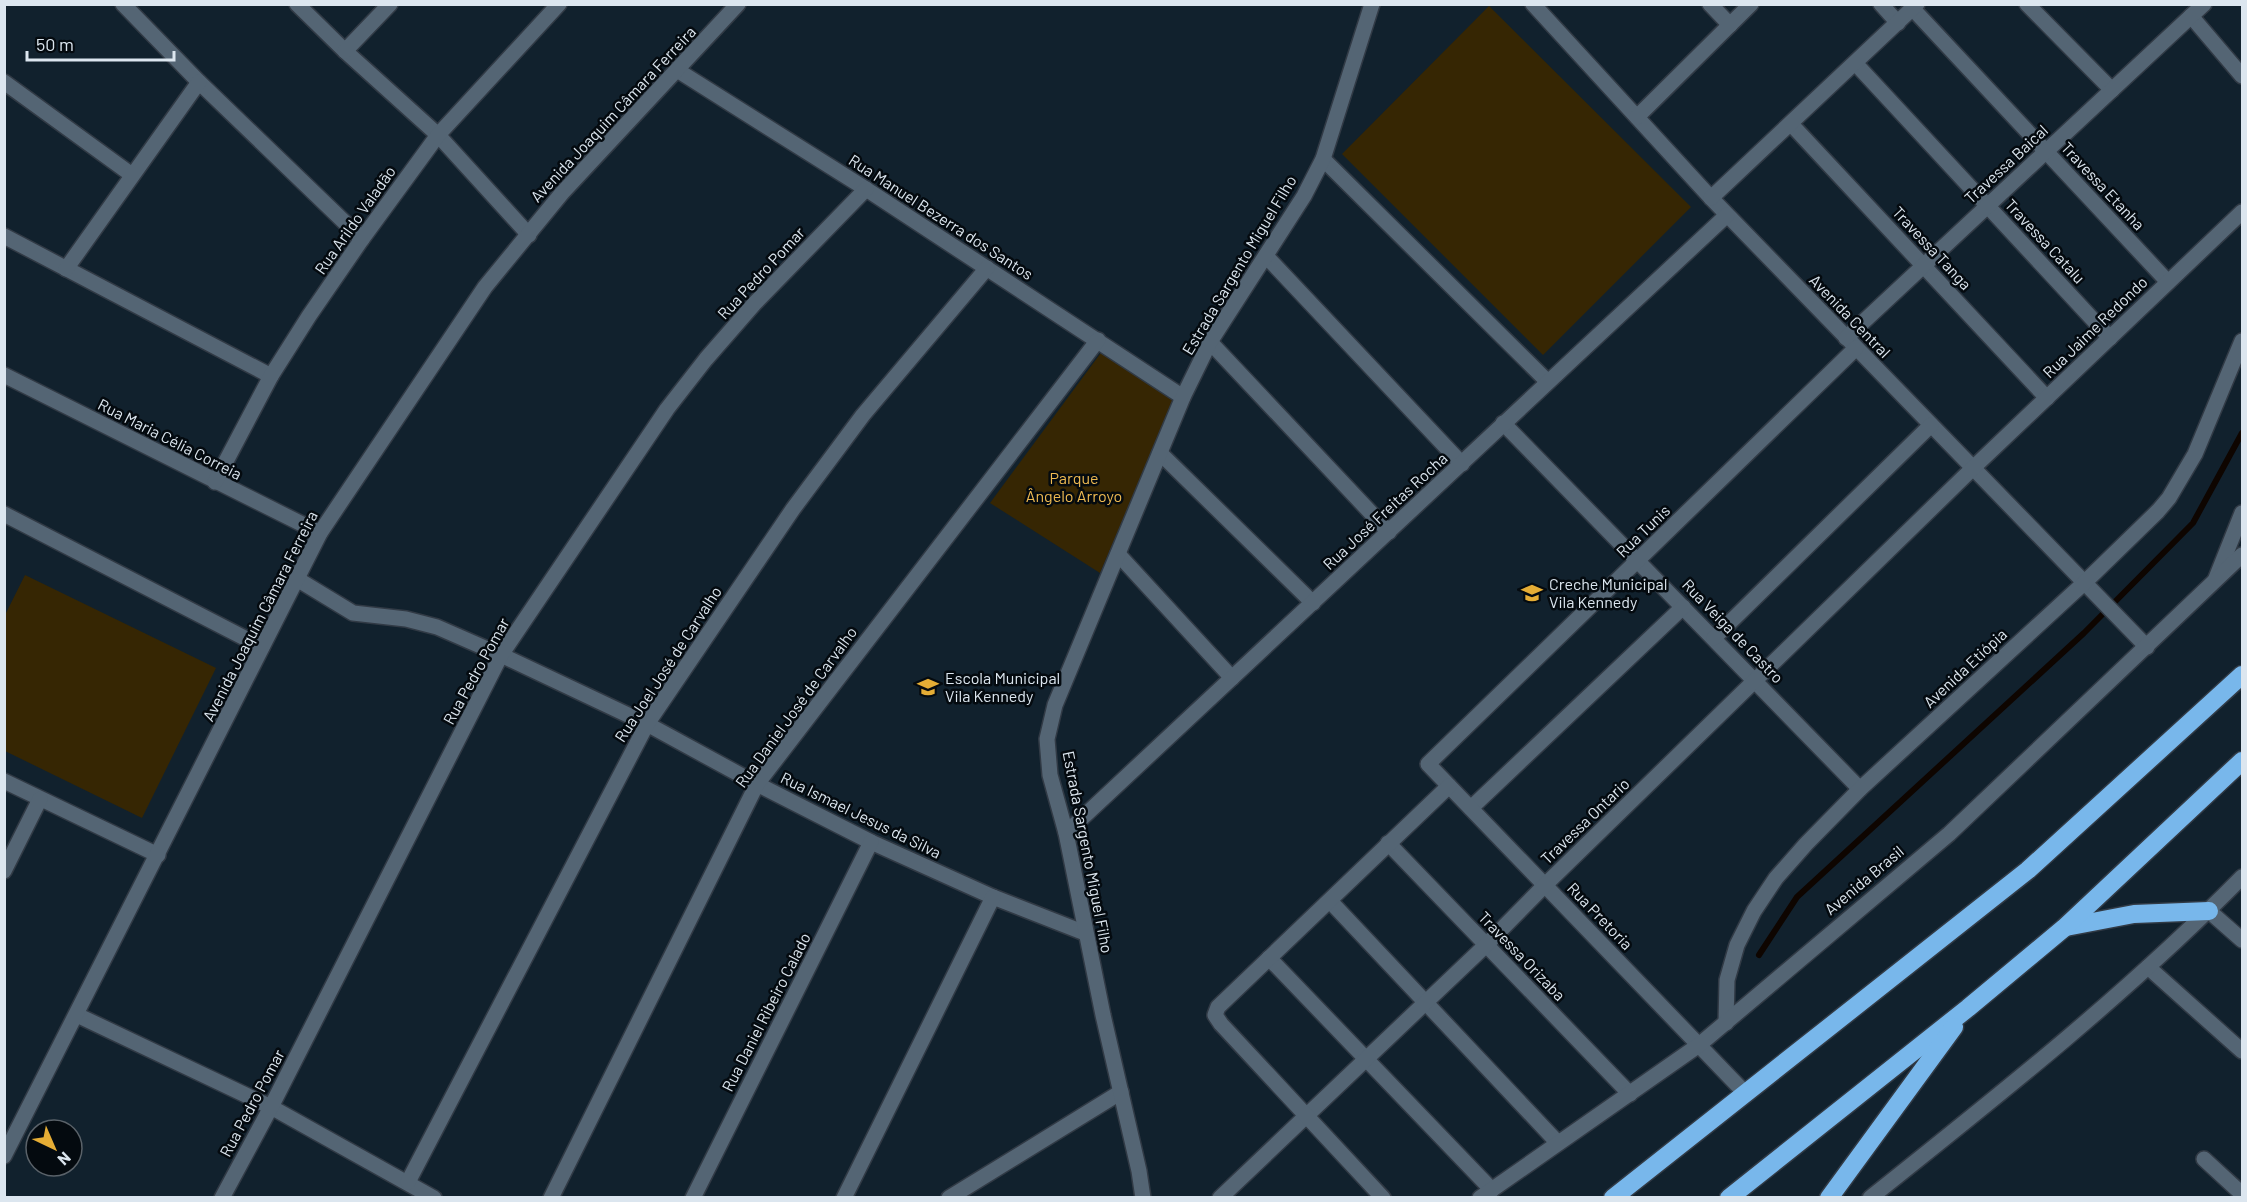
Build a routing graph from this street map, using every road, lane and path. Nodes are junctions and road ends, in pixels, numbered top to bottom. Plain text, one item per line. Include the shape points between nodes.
1 (123, 4) edge
2 (297, 4) edge
3 (390, 4) edge
4 (559, 4) edge
5 (738, 4) edge
6 (1372, 4) edge
7 (1533, 4) edge
8 (1710, 4) edge
9 (1751, 4) edge
10 (1881, 4) edge
11 (2027, 4) edge
12 (2204, 4) edge
13 (1915, 7) edge
14 (2191, 16) junction
15 (1898, 23) junction
16 (1730, 25) junction
17 (345, 51) junction
18 (1856, 64) junction
19 (677, 70) junction
20 (2242, 76) edge
21 (4, 82) edge
22 (199, 82) junction
23 (2112, 90) junction
24 (1637, 117) junction
25 (1791, 124) junction
26 (438, 135) junction
27 (2046, 151) junction
28 (1323, 159) junction
29 (132, 176) junction
30 (866, 189) junction
31 (1711, 198) junction
32 (1988, 206) junction
33 (2242, 212) edge
34 (1728, 215) junction
35 (529, 235) junction
36 (4, 236) edge
37 (362, 239) junction
38 (1266, 256) junction
39 (1924, 265) junction
40 (987, 268) junction
41 (66, 269) junction
42 (2168, 282) junction
43 (2110, 338) junction
44 (1098, 340) junction
45 (2242, 341) edge
46 (1210, 342) junction
47 (1851, 343) junction
48 (4, 375) edge
49 (271, 376) junction
50 (1547, 381) junction
51 (1183, 397) junction
52 (2047, 398) junction
53 (1503, 423) junction
54 (1931, 425) junction
55 (1160, 453) junction
56 (1462, 464) junction
57 (1972, 468) junction
58 (215, 482) junction
59 (2242, 513) edge
60 (5, 517) edge
61 (1389, 532) junction
62 (320, 534) junction
63 (1118, 554) junction
64 (2242, 555) edge
65 (1638, 560) junction
66 (297, 579) junction
67 (2215, 581) junction
68 (2084, 583) junction
69 (1313, 603) junction
70 (1683, 606) junction
71 (1714, 638) junction
72 (262, 647) junction
73 (2146, 647) junction
74 (501, 655) junction
75 (2242, 675) edge
76 (1232, 678) junction
77 (1755, 680) junction
78 (647, 724) junction
79 (2242, 763) edge
80 (1428, 764) joint
81 (4, 781) edge
82 (757, 784) junction
83 (1449, 786) junction
84 (1860, 789) junction
85 (40, 799) junction
86 (1471, 808) junction
87 (1066, 833) junction
88 (872, 842) junction
89 (1388, 843) junction
90 (158, 855) junction
91 (4, 871) edge
92 (2242, 877) edge
93 (1545, 885) junction
94 (993, 897) junction
95 (1330, 901) junction
96 (2209, 910) junction
97 (2064, 928) junction
98 (1085, 933) junction
99 (2242, 940) edge
100 (1486, 945) junction
101 (1269, 958) junction
102 (2148, 967) junction
103 (1426, 1002) junction
104 (1968, 1008) junction
105 (77, 1015) junction
106 (1726, 1023) junction
107 (1699, 1045) junction
108 (2242, 1051) edge
109 (1365, 1059) junction
110 (1121, 1092) junction
111 (1630, 1094) junction
112 (1746, 1094) junction
113 (271, 1107) junction
114 (1306, 1115) junction
115 (1558, 1143) junction
116 (4, 1156) edge
117 (2204, 1159) dead end
118 (408, 1182) junction
119 (1486, 1194) edge
120 (2242, 1194) edge
121 (222, 1197) edge
122 (434, 1197) edge
123 (551, 1197) edge
124 (693, 1197) edge
125 (844, 1197) edge
126 (949, 1197) edge
127 (1143, 1197) edge
128 (1220, 1197) edge
129 (1383, 1197) edge
130 (1613, 1197) edge
131 (1729, 1197) edge
132 (1829, 1197) edge
133 (1870, 1197) edge

1 - 22 street
2 - 17 street
3 - 17 street
4 - 26 street, Rua Arildo Valadão
5 - 19 street, Avenida Joaquim Câmara Ferreira
6 - 28 street, Estrada Sargento Miguel Filho
7 - 24 street, Avenida Central
8 - 16 street
9 - 16 street
10 - 15 street
11 - 23 street
12 - 14 street, Travessa Baical
13 - 15 street
13 - 27 street, Travessa Etanha
14 - 20 street
14 - 23 street, Travessa Baical
15 - 18 street
16 - 24 street
17 - 26 street
18 - 25 street
18 - 32 street, Travessa Catalu
19 - 30 street, Rua Manuel Bezerra dos Santos
19 - 35 street, Avenida Joaquim Câmara Ferreira via 562,193
21 - 29 street
22 - 29 street
22 - 37 street
23 - 27 street, Travessa Baical
24 - 31 street, Avenida Central
25 - 31 street
25 - 39 street, Travessa Tanga
26 - 35 street
26 - 37 street, Rua Arildo Valadão
27 - 32 street, Travessa Baical
27 - 42 street, Travessa Etanha
28 - 38 street, Estrada Sargento Miguel Filho
28 - 50 street
29 - 41 street
30 - 40 street, Rua Manuel Bezerra dos Santos
30 - 74 street, Rua Pedro Pomar via 754,304 673,401
31 - 34 street, Avenida Central
32 - 39 street, Travessa Baical
32 - 43 street, Travessa Catalu
33 - 42 street, Rua Jaime Redondo
34 - 47 street, Avenida Central
34 - 50 street, Rua José Freitas Rocha
35 - 62 street, Avenida Joaquim Câmara Ferreira via 485,287
36 - 41 street
37 - 49 street, Rua Arildo Valadão
38 - 46 street, Estrada Sargento Miguel Filho
38 - 56 street
39 - 47 street, Travessa Baical
39 - 52 street, Travessa Tanga
40 - 44 street, Rua Manuel Bezerra dos Santos
40 - 78 street, Rua Joel José de Carvalho via 863,415 793,509
41 - 49 street
42 - 43 street, Rua Jaime Redondo
43 - 52 street, Rua Jaime Redondo
44 - 51 street, Rua Manuel Bezerra dos Santos
44 - 82 street, Rua Daniel José de Carvalho
45 - 68 street, Avenida Etiópia via 2194,454 2169,498
46 - 51 street, Estrada Sargento Miguel Filho
46 - 61 street
47 - 54 street, Avenida Central
47 - 65 street, Rua Tunis
48 - 58 street, Rua Maria Célia Correia
49 - 58 street, Rua Arildo Valadão
50 - 53 street, Rua José Freitas Rocha
51 - 55 street, Estrada Sargento Miguel Filho
52 - 57 street, Rua Jaime Redondo
53 - 56 street, Rua José Freitas Rocha
53 - 65 street, Rua Veiga de Castro
54 - 57 street, Avenida Central
54 - 71 street
55 - 63 street, Estrada Sargento Miguel Filho
55 - 69 street
56 - 61 street, Rua José Freitas Rocha
57 - 68 street, Avenida Central
57 - 77 street, Travessa Ontario
58 - 62 street, Rua Maria Célia Correia
59 - 67 street
60 - 72 street
61 - 69 street, Rua José Freitas Rocha
62 - 66 street, Avenida Joaquim Câmara Ferreira
63 - 76 street
63 - 87 street, Estrada Sargento Miguel Filho via 1055,705 1047,740 1050,775
64 - 67 street, Avenida Brasil
65 - 70 street, Rua Veiga de Castro
65 - 80 street, Rua Tunis
66 - 72 street, Avenida Joaquim Câmara Ferreira
66 - 74 street, Rua Ismael Jesus da Silva via 353,612 437,627
67 - 73 street, Avenida Brasil
68 - 73 street, Avenida Central
68 - 84 street, Avenida Etiópia
69 - 76 street, Rua José Freitas Rocha
70 - 71 street, Rua Veiga de Castro
70 - 86 street
71 - 77 street, Rua Veiga de Castro
72 - 90 street, Avenida Joaquim Câmara Ferreira
73 - 106 street, Avenida Brasil via 1949,834
74 - 78 street, Rua Ismael Jesus da Silva
74 - 113 street, Rua Pedro Pomar
75 - 112 highway via 2028,870
76 - 87 street, Rua José Freitas Rocha
77 - 84 street, Rua Veiga de Castro
77 - 93 street, Travessa Ontario
78 - 82 street, Rua Ismael Jesus da Silva
78 - 118 street, Rua Joel José de Carvalho
79 - 97 highway
80 - 83 street, Rua Pretoria
81 - 85 street
82 - 88 street, Rua Ismael Jesus da Silva
82 - 123 street, Rua Daniel José de Carvalho
83 - 86 street, Rua Pretoria
83 - 89 street
84 - 106 street, Avenida Etiópia via 1776,878 1754,911 1737,945 1727,980
85 - 90 street
85 - 91 street
86 - 93 street, Rua Pretoria
87 - 98 street, Estrada Sargento Miguel Filho
88 - 94 street, Rua Ismael Jesus da Silva
88 - 124 street, Rua Daniel Ribeiro Calado
89 - 95 street
89 - 100 street, Travessa Orizaba
90 - 105 street, Avenida Joaquim Câmara Ferreira
92 - 96 street
93 - 100 street, Travessa Ontario
93 - 107 street, Rua Pretoria
94 - 98 street, Rua Ismael Jesus da Silva
94 - 125 street
95 - 101 street
95 - 103 street
96 - 97 highway via 2134,914
96 - 99 street
96 - 102 street
97 - 104 highway
98 - 110 street, Estrada Sargento Miguel Filho
100 - 103 street, Travessa Ontario
100 - 111 street, Travessa Orizaba
101 - 109 street
101 - 114 street via 1223,1002 1216,1011 1217,1018
102 - 108 street
102 - 133 street
103 - 109 street, Travessa Ontario
103 - 115 street
104 - 131 highway
104 - 132 highway
105 - 113 street
105 - 116 street, Avenida Joaquim Câmara Ferreira
106 - 107 street, Avenida Brasil
107 - 111 street, Avenida Brasil
107 - 112 street, Rua Pretoria
109 - 114 street, Travessa Ontario
109 - 119 street
110 - 126 street
110 - 127 street, Estrada Sargento Miguel Filho
111 - 115 street, Avenida Brasil
112 - 130 highway
113 - 118 street
113 - 121 street, Rua Pedro Pomar
114 - 128 street, Travessa Ontario
114 - 129 street
115 - 119 street, Avenida Brasil
117 - 120 street
118 - 122 street

